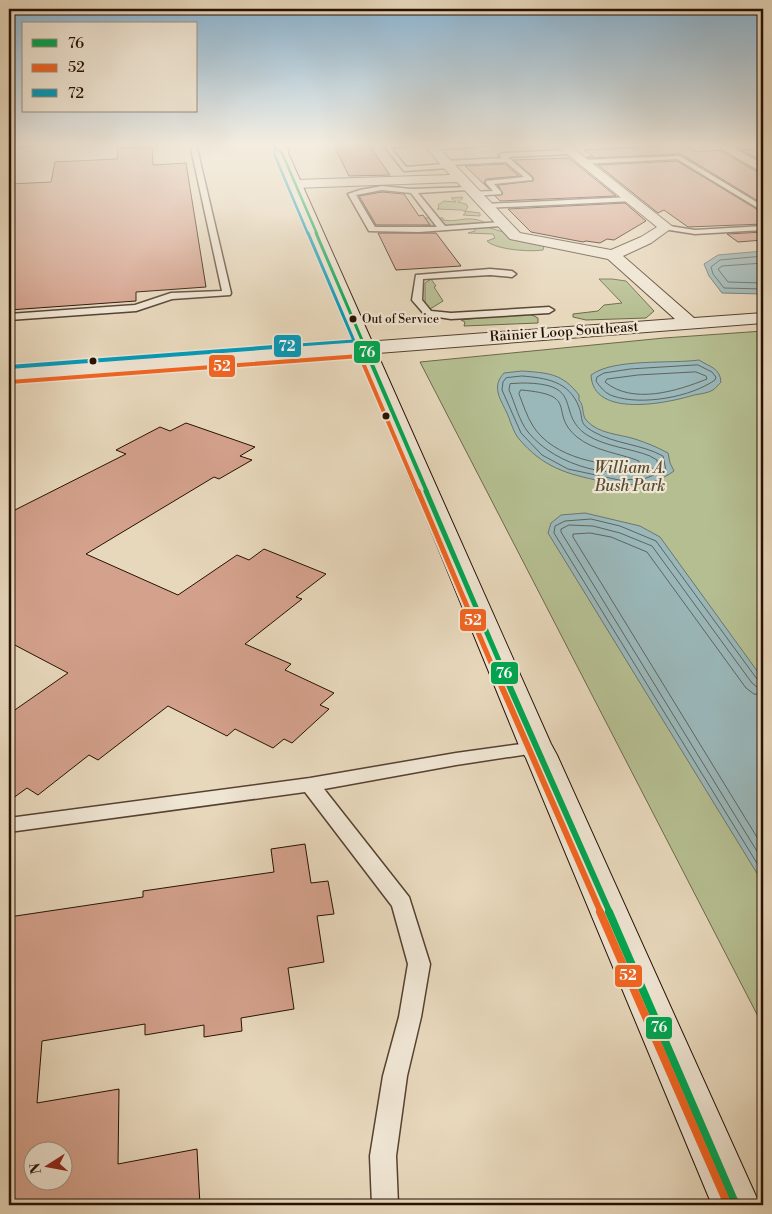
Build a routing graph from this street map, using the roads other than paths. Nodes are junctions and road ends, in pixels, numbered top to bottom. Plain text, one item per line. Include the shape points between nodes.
1 (206, 201) edge
2 (302, 201) edge
3 (356, 201) edge
4 (421, 201) edge
5 (480, 201) edge
6 (596, 201) edge
7 (632, 201) edge
8 (749, 201) edge
9 (485, 206) junction
10 (763, 209) edge
11 (502, 224) junction
12 (666, 227) junction
13 (442, 228) junction
14 (763, 228) edge
15 (613, 255) junction
16 (512, 274) dead end
17 (549, 310) dead end
18 (9, 317) edge
19 (763, 318) edge
20 (690, 324) junction
21 (365, 348) junction
22 (9, 375) edge
23 (536, 748) junction
24 (310, 785) junction
25 (9, 825) edge
26 (385, 1205) edge
27 (736, 1205) edge

1 - 18 lane via 227,293 171,296 136,308
2 - 21 street
3 - 13 lane via 372,230
4 - 13 lane
5 - 9 street
6 - 9 lane
7 - 12 street
8 - 10 lane
9 - 11 street
11 - 13 lane
11 - 15 street via 514,236
12 - 14 lane via 695,232
12 - 15 street
15 - 20 street
16 - 17 lane via 490,272 419,277 417,300 428,312 451,316
19 - 20 street, Rainier Loop Southeast
20 - 21 street, Rainier Loop Southeast
21 - 22 street, Rainier Loop Southeast
21 - 23 street
23 - 24 lane
23 - 27 street
24 - 25 lane
24 - 26 lane via 402,903 419,964 395,1076 383,1156

